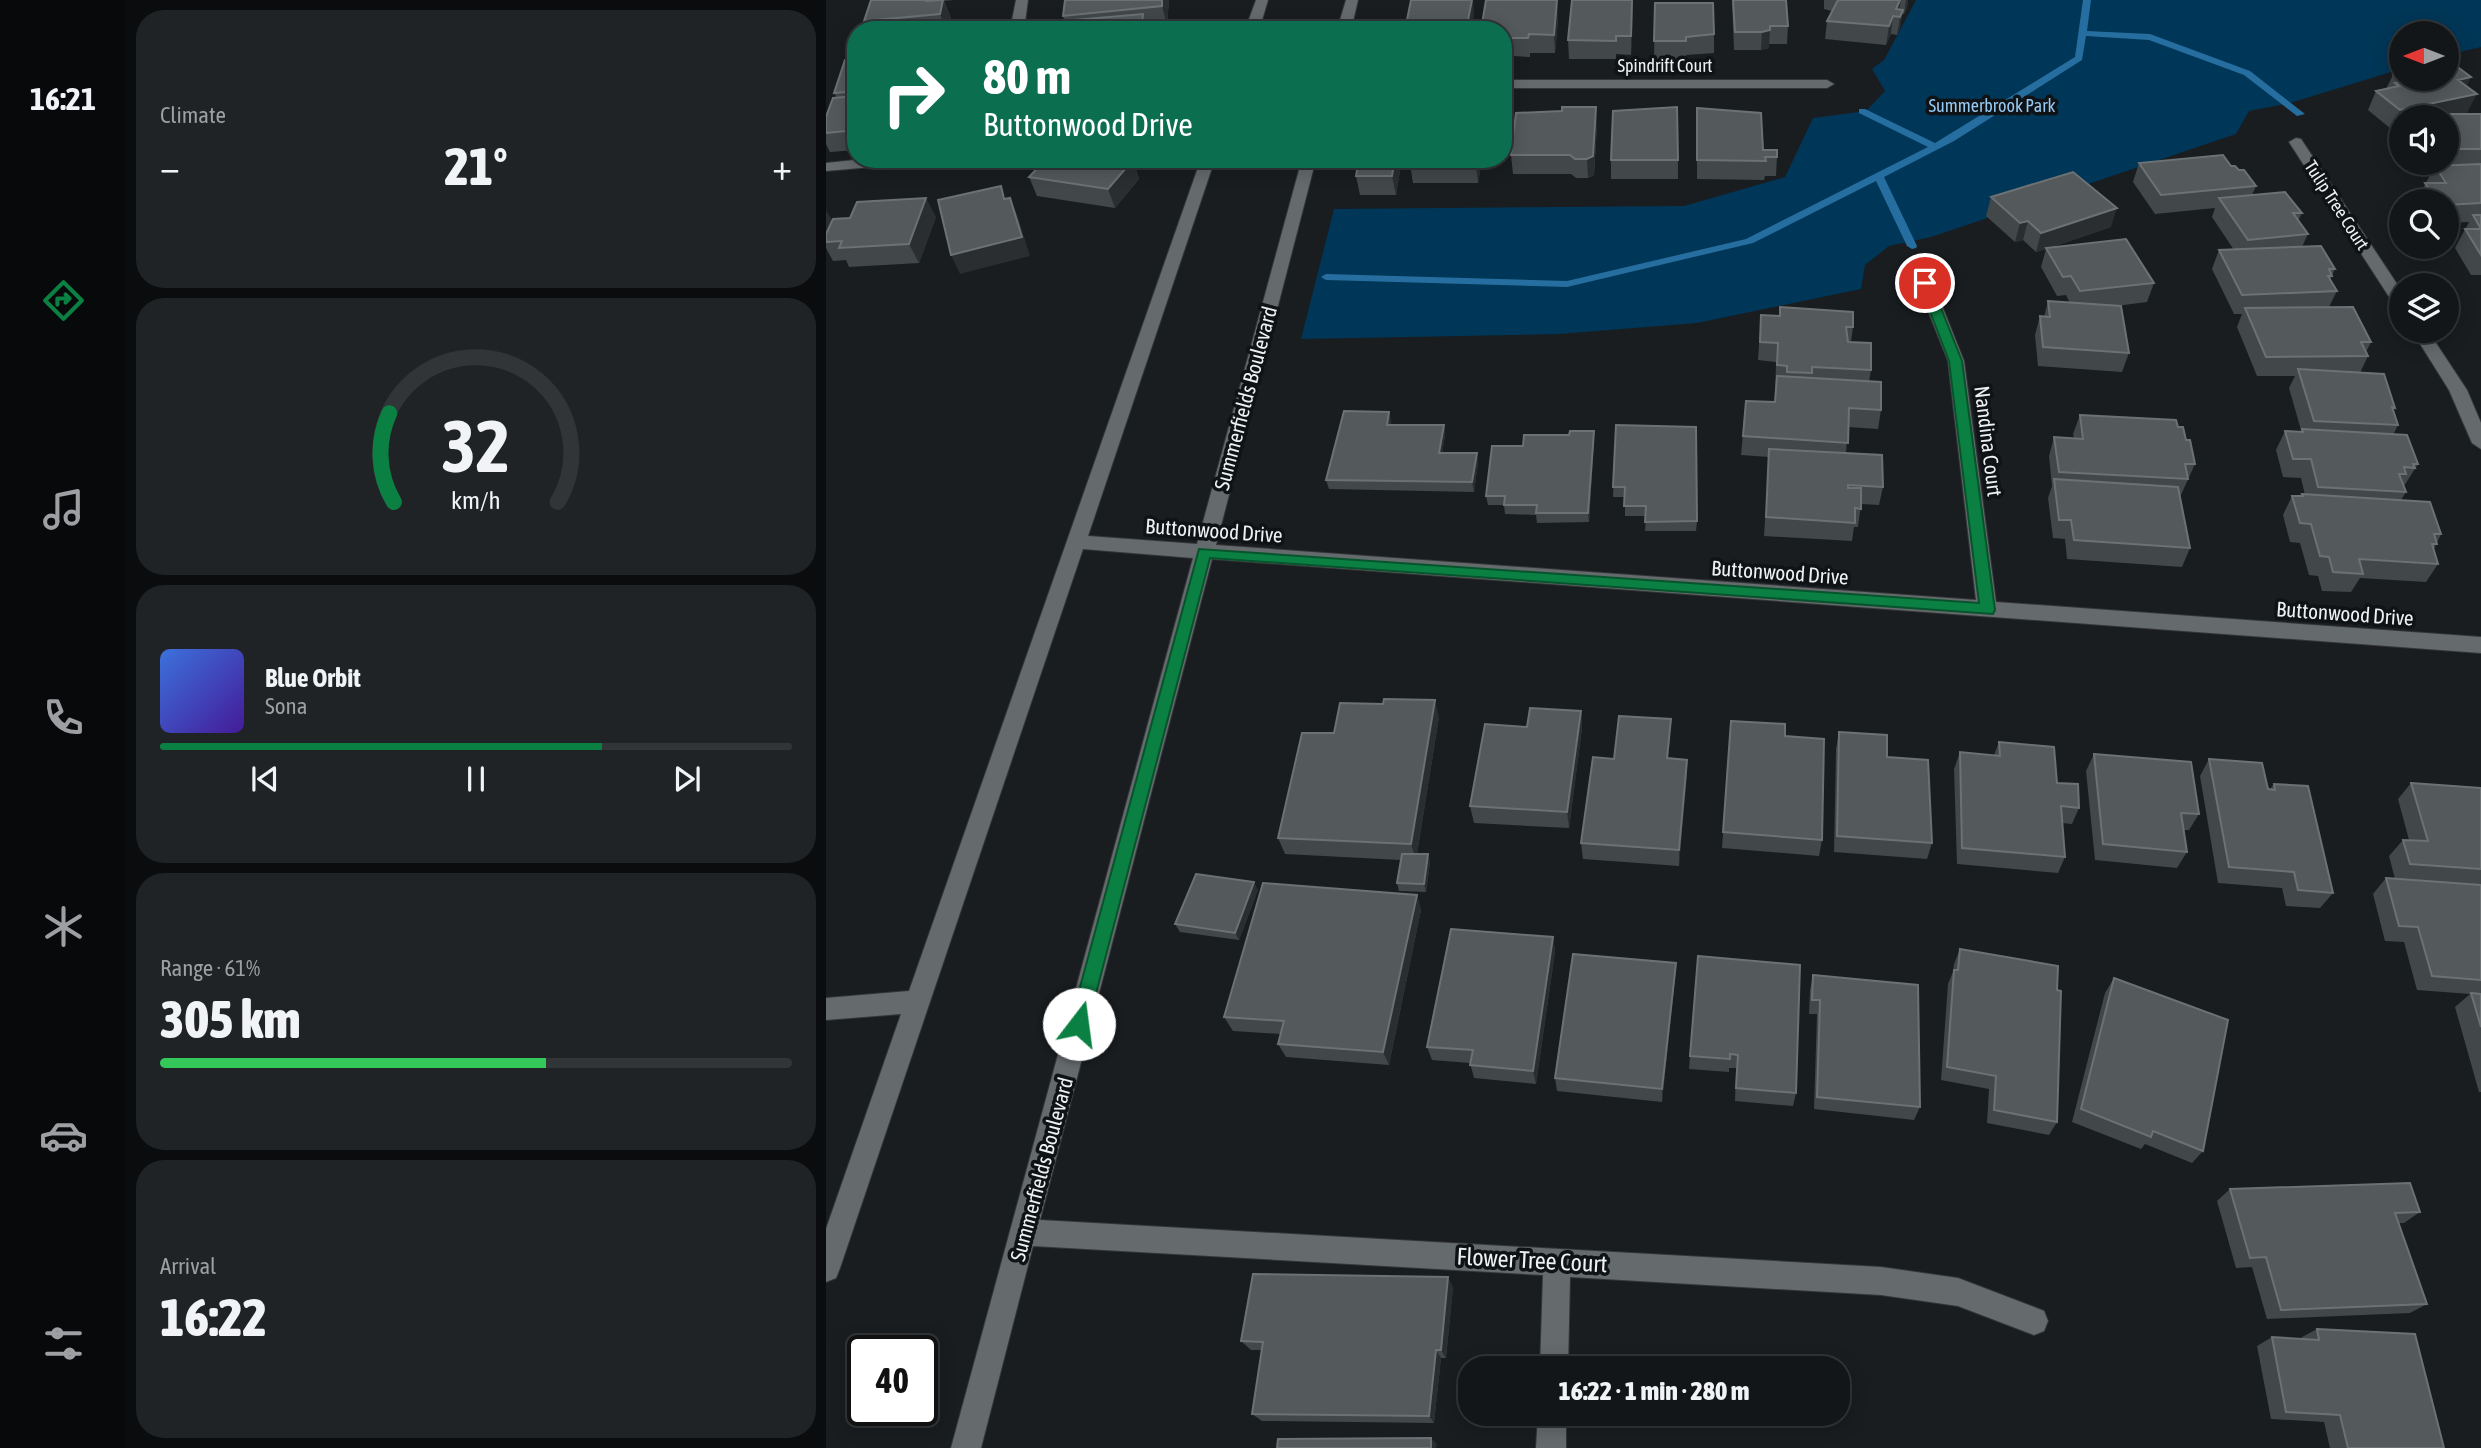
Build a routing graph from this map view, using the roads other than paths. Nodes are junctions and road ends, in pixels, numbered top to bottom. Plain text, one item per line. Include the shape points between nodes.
1 (1021, 0) edge
2 (1262, 0) edge
3 (1352, 0) edge
4 (1018, 21) edge
5 (1255, 21) edge
6 (1346, 21) edge
7 (1512, 84) edge
8 (1827, 84) dead end
9 (2297, 142) dead end
10 (847, 165) edge
11 (826, 167) edge
12 (1205, 168) edge
13 (1307, 168) edge
14 (1925, 283) dead end
15 (2389, 284) edge
16 (2428, 343) edge
17 (2481, 443) edge
18 (1076, 542) junction
19 (1204, 552) junction
20 (1987, 610) junction
21 (2481, 645) edge
22 (918, 1002) junction
23 (826, 1009) edge
24 (1024, 1232) junction
25 (1557, 1261) junction
26 (826, 1268) edge
27 (2034, 1321) dead end
28 (1554, 1356) edge
29 (1552, 1426) edge
30 (966, 1448) edge
31 (1551, 1448) edge

1 - 4 street
2 - 5 street
3 - 6 street
7 - 8 street, Spindrift Court
9 - 15 street, Tulip Tree Court
10 - 11 street
12 - 18 street
13 - 19 street, Summerfields Boulevard
14 - 20 street, Nandina Court via 1956,361
16 - 17 street via 2458,390
18 - 19 street, Buttonwood Drive
18 - 22 street
19 - 20 street, Buttonwood Drive
19 - 24 street, Summerfields Boulevard
20 - 21 street, Buttonwood Drive
22 - 23 street
22 - 26 street
24 - 25 street, Flower Tree Court
24 - 30 street, Summerfields Boulevard
25 - 27 street, Flower Tree Court via 1881,1281 1958,1292
25 - 28 street
29 - 31 street

